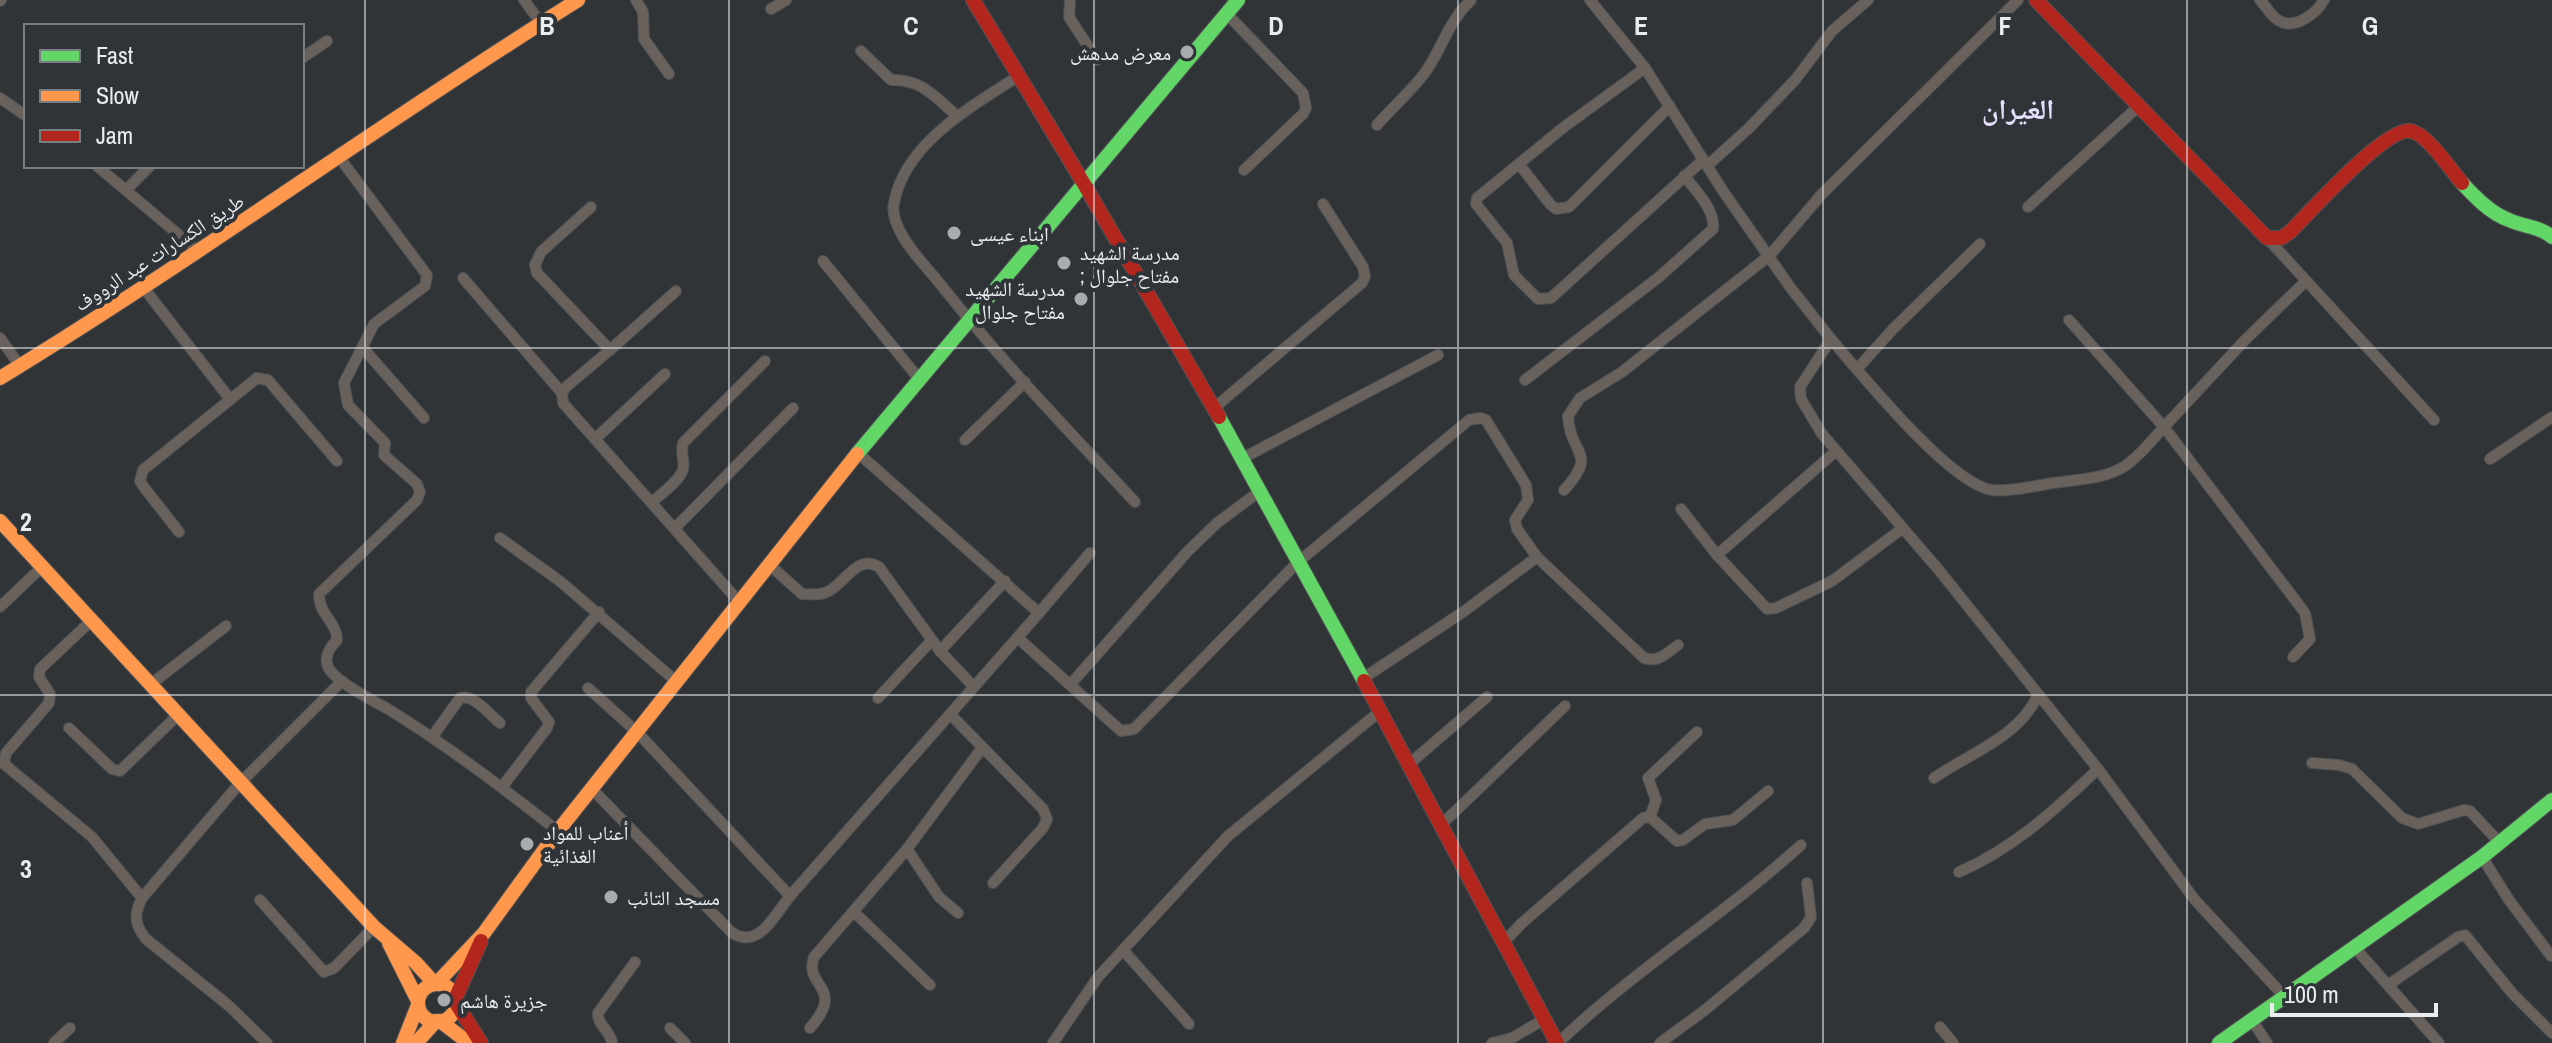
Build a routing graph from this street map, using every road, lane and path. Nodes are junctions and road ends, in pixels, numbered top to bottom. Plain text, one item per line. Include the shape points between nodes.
1 (524, 0) edge
2 (578, 0) edge
3 (636, 0) edge
4 (786, 0) edge
5 (973, 0) edge
6 (1070, 0) edge
7 (1238, 0) edge
8 (1471, 0) edge
9 (1590, 0) edge
10 (1868, 0) edge
11 (2018, 0) edge
12 (2260, 0) edge
13 (2324, 0) edge
14 (2038, 1) edge
15 (771, 9) dead end
16 (1227, 14) junction
17 (541, 23) junction
18 (327, 41) dead end
19 (861, 51) dead end
20 (304, 57) edge
21 (1097, 60) dead end
22 (1645, 68) junction
23 (669, 74) dead end
24 (1017, 77) junction
25 (0, 98) edge
26 (2140, 105) junction
27 (1670, 106) junction
28 (24, 115) edge
29 (957, 116) junction
30 (1377, 125) dead end
31 (339, 157) junction
32 (1705, 163) junction
33 (1519, 164) junction
34 (101, 168) edge
35 (148, 168) edge
36 (1244, 170) dead end
37 (1684, 176) junction
38 (1084, 184) junction
39 (127, 189) junction
40 (1323, 204) dead end
41 (591, 207) dead end
42 (2028, 207) dead end
43 (2552, 237) edge
44 (2267, 238) junction
45 (1980, 244) dead end
46 (198, 251) junction
47 (1770, 255) junction
48 (823, 261) dead end
49 (463, 278) dead end
50 (2306, 281) junction
51 (143, 287) junction
52 (676, 291) dead end
53 (2069, 320) dead end
54 (971, 321) junction
55 (0, 338) edge
56 (1831, 339) junction
57 (363, 348) junction
58 (610, 350) junction
59 (1438, 355) dead end
60 (765, 361) dead end
61 (20, 366) junction
62 (1857, 369) junction
63 (665, 374) dead end
64 (0, 378) edge
65 (920, 380) junction
66 (1525, 380) dead end
67 (1025, 382) junction
68 (562, 393) junction
69 (230, 399) junction
70 (793, 408) dead end
71 (1214, 408) junction
72 (2552, 417) edge
73 (424, 418) dead end
74 (2434, 420) dead end
75 (2164, 427) junction
76 (595, 439) junction
77 (965, 440) dead end
78 (1835, 452) junction
79 (858, 453) junction
80 (1241, 459) junction
81 (2490, 459) dead end
82 (337, 461) dead end
83 (1564, 490) dead end
84 (1260, 491) junction
85 (652, 502) junction
86 (1135, 502) dead end
87 (1681, 509) dead end
88 (0, 521) edge
89 (675, 528) junction
90 (1903, 528) junction
91 (179, 532) dead end
92 (500, 538) dead end
93 (1090, 553) dead end
94 (1717, 555) junction
95 (1537, 557) junction
96 (1297, 563) junction
97 (771, 566) junction
98 (42, 567) junction
99 (1005, 581) junction
100 (741, 604) junction
101 (0, 607) edge
102 (599, 612) junction
103 (1039, 613) junction
104 (92, 620) junction
105 (226, 626) dead end
106 (1018, 638) junction
107 (932, 640) junction
108 (1678, 645) dead end
109 (940, 651) junction
110 (2293, 657) dead end
111 (1362, 679) junction
112 (342, 681) junction
113 (677, 682) junction
114 (151, 684) junction
115 (1070, 685) junction
116 (974, 687) junction
117 (588, 688) dead end
118 (2038, 695) junction
119 (1487, 697) dead end
120 (878, 698) dead end
121 (1565, 706) dead end
122 (1379, 712) junction
123 (179, 714) junction
124 (950, 714) junction
125 (500, 723) dead end
126 (69, 728) dead end
127 (1697, 732) dead end
128 (638, 733) junction
129 (432, 737) junction
130 (982, 748) junction
131 (2312, 763) dead end
132 (1409, 764) junction
133 (2098, 769) junction
134 (1934, 778) dead end
135 (240, 783) junction
136 (502, 787) junction
137 (593, 790) junction
138 (1768, 791) dead end
139 (2552, 800) edge
140 (1650, 817) junction
141 (1442, 824) junction
142 (558, 831) junction
143 (2500, 843) junction
144 (1801, 845) dead end
145 (907, 849) junction
146 (2482, 857) junction
147 (1959, 872) dead end
148 (993, 883) dead end
149 (1807, 883) dead end
150 (790, 896) junction
151 (142, 898) junction
152 (260, 900) dead end
153 (854, 912) junction
154 (958, 913) dead end
155 (374, 927) junction
156 (484, 933) junction
157 (387, 940) junction
158 (1503, 943) junction
159 (2356, 949) junction
160 (1123, 950) junction
161 (2551, 956) edge
162 (635, 962) dead end
163 (436, 984) junction
164 (930, 985) dead end
165 (2388, 985) junction
166 (2283, 995) junction
167 (455, 1001) junction
168 (418, 1003) junction
169 (1543, 1020) junction
170 (2252, 1020) junction
171 (438, 1021) junction
172 (1189, 1024) dead end
173 (1940, 1027) dead end
174 (70, 1028) dead end
175 (670, 1028) dead end
176 (810, 1028) dead end
177 (2552, 1033) edge
178 (54, 1043) edge
179 (267, 1043) edge
180 (403, 1043) edge
181 (416, 1043) edge
182 (469, 1043) edge
183 (481, 1043) edge
184 (612, 1043) edge
185 (685, 1043) edge
186 (1053, 1043) edge
187 (1492, 1043) edge
188 (1557, 1043) edge
189 (1660, 1043) edge
190 (1953, 1043) edge
191 (2219, 1043) edge
192 (2267, 1043) edge
193 (2439, 1043) edge

1 - 17 street
2 - 17 street, طريق الكسارات عبد الرووف
3 - 23 street via 643,12 644,39
4 - 15 street
5 - 24 street
6 - 21 street via 1069,17
7 - 16 street
8 - 30 street via 1447,29 1423,74
9 - 22 street
10 - 32 street via 1832,31 1749,128
11 - 47 street via 1822,194
12 - 13 street via 2277,19 2291,23 2315,12
14 - 26 street
16 - 36 street via 1306,101 1303,114
16 - 38 street
17 - 31 street, طريق الكسارات عبد الرووف
18 - 20 street
19 - 29 street via 891,80 917,83
22 - 27 street
22 - 33 street
24 - 29 street
24 - 38 street
25 - 28 street
26 - 42 street
26 - 44 street
27 - 32 street
27 - 33 street via 1562,210 1550,204
29 - 54 street via 913,163 893,206 907,242
31 - 46 street, طريق الكسارات عبد الرووف
31 - 57 street via 427,275 425,286 374,324
32 - 37 street
32 - 47 street
33 - 37 street via 1476,204 1507,243 1514,275 1541,300 1556,295
34 - 39 street
35 - 39 street
37 - 66 street via 1713,219 1713,229
38 - 54 street
38 - 71 street
39 - 46 street
40 - 71 street via 1363,267 1362,283
41 - 58 street via 541,252 535,265
43 - 44 street via 2482,203 2412,131 2379,146 2290,232
44 - 50 street
45 - 62 street
46 - 51 street, طريق الكسارات عبد الرووف
47 - 56 street
47 - 83 street via 1622,372 1580,398 1568,416 1581,472
48 - 65 street
49 - 68 street
50 - 74 street
50 - 75 street
51 - 61 street, طريق الكسارات عبد الرووف
51 - 69 street
52 - 58 street
53 - 75 street
54 - 65 street
54 - 67 street
55 - 61 street
56 - 62 street
56 - 78 street via 1800,387 1810,417
57 - 73 street
57 - 112 street via 344,383 348,405 385,443 384,455 420,492 319,594 319,607 337,632 328,669
58 - 68 street
59 - 80 street
60 - 85 street via 683,443 682,473
61 - 64 street, طريق الكسارات عبد الرووف
62 - 75 street via 1962,476 1991,490 2117,470
63 - 76 street
65 - 79 street
67 - 77 street
67 - 86 street
68 - 76 street via 563,403
69 - 82 street via 257,378 265,378
69 - 91 street via 141,475 143,486
70 - 89 street
71 - 80 street
72 - 81 street
75 - 110 street via 2305,613 2310,639
76 - 85 street
78 - 90 street
78 - 94 street
79 - 97 street
79 - 99 street
80 - 84 street
84 - 96 street
84 - 115 street via 1188,551
85 - 89 street
87 - 94 street
88 - 98 street
89 - 100 street
90 - 94 street via 1832,581 1776,608 1759,602
90 - 118 street
92 - 102 street
93 - 103 street
95 - 96 street via 1515,520 1528,500 1526,485 1481,418 1469,420
95 - 108 street via 1644,658 1654,661
95 - 111 street
96 - 111 street
96 - 115 street via 1134,729 1121,731
97 - 100 street
97 - 107 street via 802,594 820,595 862,564 873,563
98 - 101 street
98 - 104 street
99 - 103 street
99 - 109 street
100 - 113 street
102 - 113 street
102 - 136 street via 531,692 547,717 547,728
103 - 106 street
104 - 114 street
104 - 151 street via 40,669 49,703 6,753 4,764 92,837
105 - 114 street
106 - 115 street
106 - 116 street
107 - 109 street
107 - 120 street
109 - 116 street
111 - 122 street
112 - 129 street
112 - 135 street
113 - 128 street
114 - 123 street
116 - 124 street
117 - 128 street
118 - 133 street
118 - 134 street via 2004,734
119 - 132 street
121 - 141 street
122 - 132 street
122 - 160 street via 1228,836
123 - 126 street via 120,771
123 - 135 street
124 - 130 street
124 - 150 street
125 - 129 street via 464,697
127 - 140 street via 1648,778 1656,800
128 - 137 street
128 - 150 street
129 - 136 street
130 - 145 street
130 - 148 street via 1047,819
131 - 143 street via 2352,769 2410,823 2470,811
132 - 141 street
133 - 147 street via 2009,846
133 - 166 street via 2195,900
135 - 151 street
135 - 155 street
136 - 142 street
137 - 142 street
137 - 150 street via 739,938 759,934
138 - 140 street via 1733,820 1705,824 1683,840 1677,841
139 - 143 street
140 - 158 street via 1633,824
141 - 158 street
142 - 156 street
143 - 146 street
144 - 188 street
145 - 153 street
145 - 154 street via 939,897
146 - 159 street
146 - 161 street
149 - 189 street via 1811,917 1804,928
151 - 179 street via 135,920 146,939
152 - 155 street via 324,972
153 - 164 street
153 - 176 street via 814,957 812,968 825,1005
155 - 157 street
156 - 163 street
156 - 167 street
157 - 163 street
157 - 168 street
158 - 169 street
159 - 165 street
159 - 166 street
160 - 172 street
160 - 186 street
162 - 184 street via 598,1013
163 - 167 street via 448,988
163 - 168 street via 423,990
165 - 177 street via 2465,935
165 - 193 street
166 - 170 street
167 - 171 street via 451,1015
167 - 183 street
168 - 171 street via 424,1016
168 - 180 street
169 - 187 street
169 - 188 street
170 - 191 street
170 - 192 street
171 - 181 street
171 - 182 street
173 - 190 street
174 - 178 street
175 - 185 street

